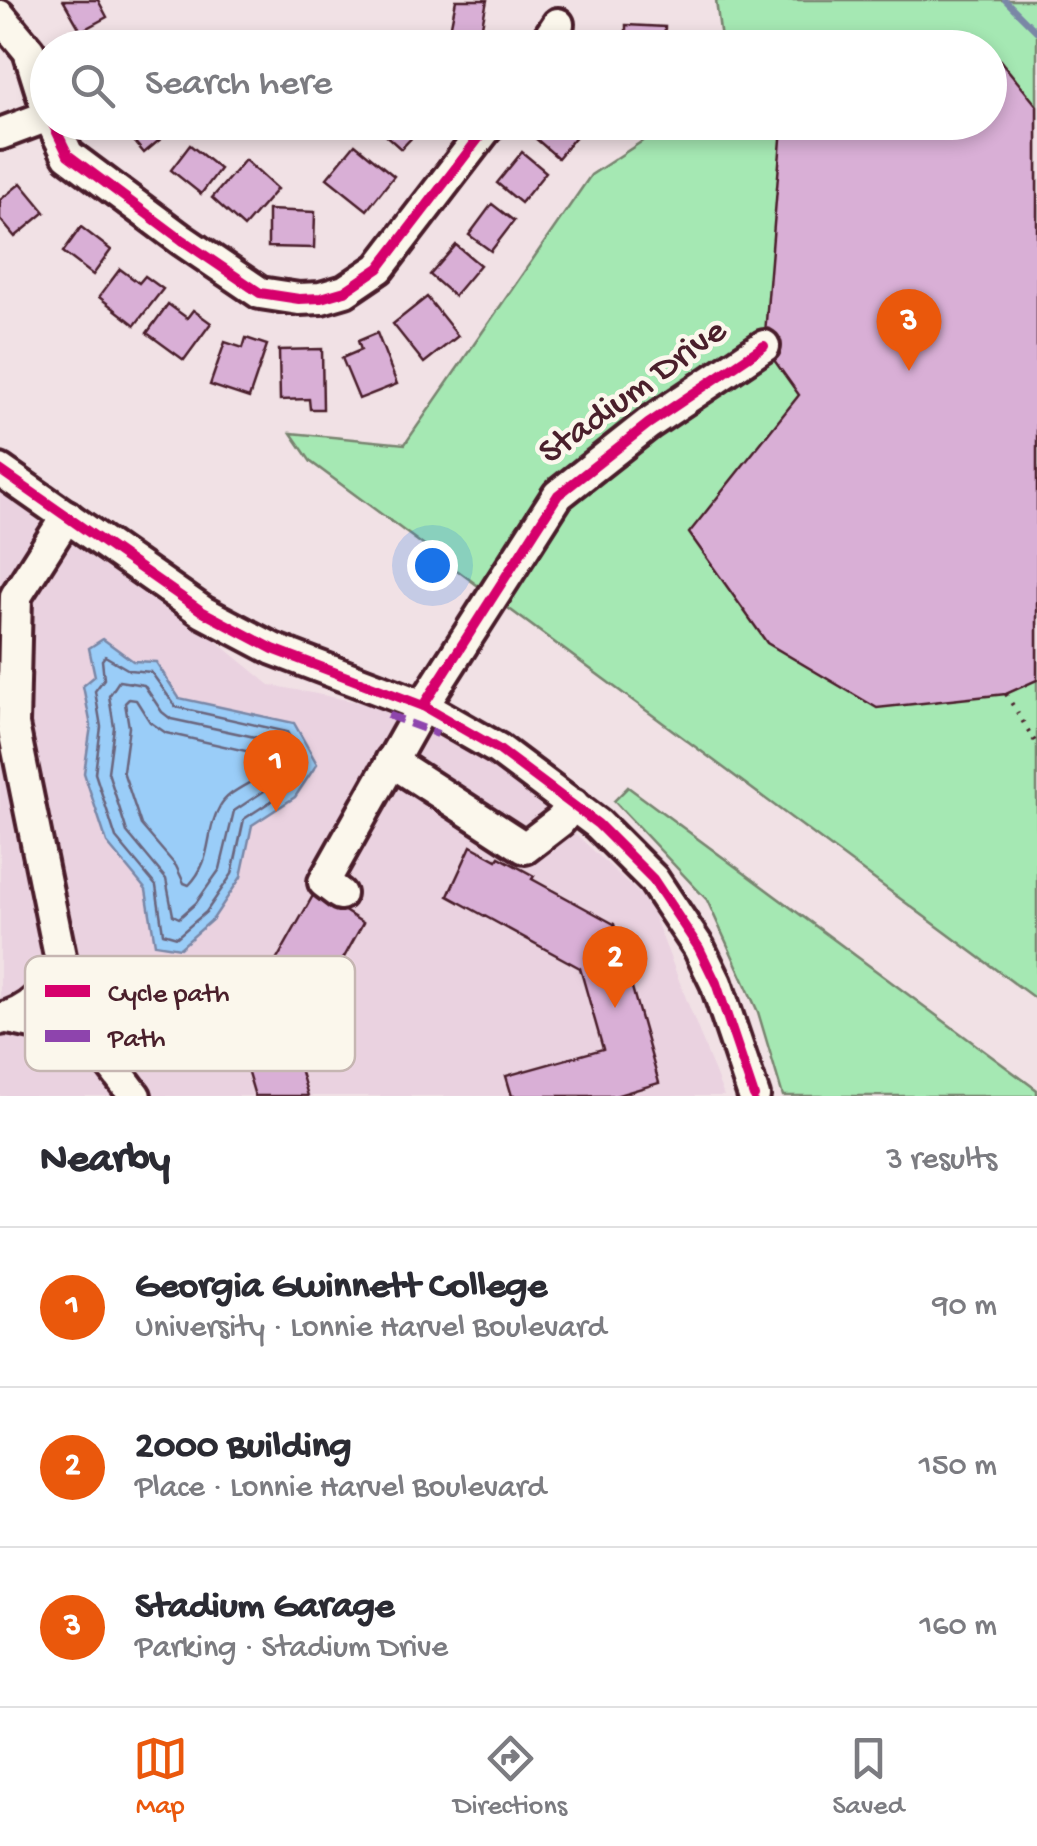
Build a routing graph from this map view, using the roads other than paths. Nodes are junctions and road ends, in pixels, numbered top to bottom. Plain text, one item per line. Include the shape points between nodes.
1 (0, 16) edge
2 (30, 54) edge
3 (30, 122) edge
4 (0, 134) edge
5 (60, 140) edge
6 (477, 140) edge
7 (764, 346) dead end
8 (0, 470) edge
9 (68, 516) junction
10 (423, 706) junction
11 (391, 761) junction
12 (573, 804) junction
13 (340, 894) dead end
14 (60, 956) edge
15 (116, 1071) edge
16 (135, 1096) edge
17 (754, 1096) edge

1 - 2 street
3 - 4 street
5 - 6 street via 68,156 260,293 299,300 345,291 379,268
7 - 10 street, Stadium Drive via 648,424 558,496
8 - 9 street
9 - 10 street via 202,612 273,649
9 - 14 street via 16,596 13,725
10 - 11 street, Stadium Drive
10 - 12 street via 498,748
11 - 12 street via 526,848
11 - 13 street, Stadium Drive via 324,882
12 - 17 street via 653,878 682,920 716,983
15 - 16 street

